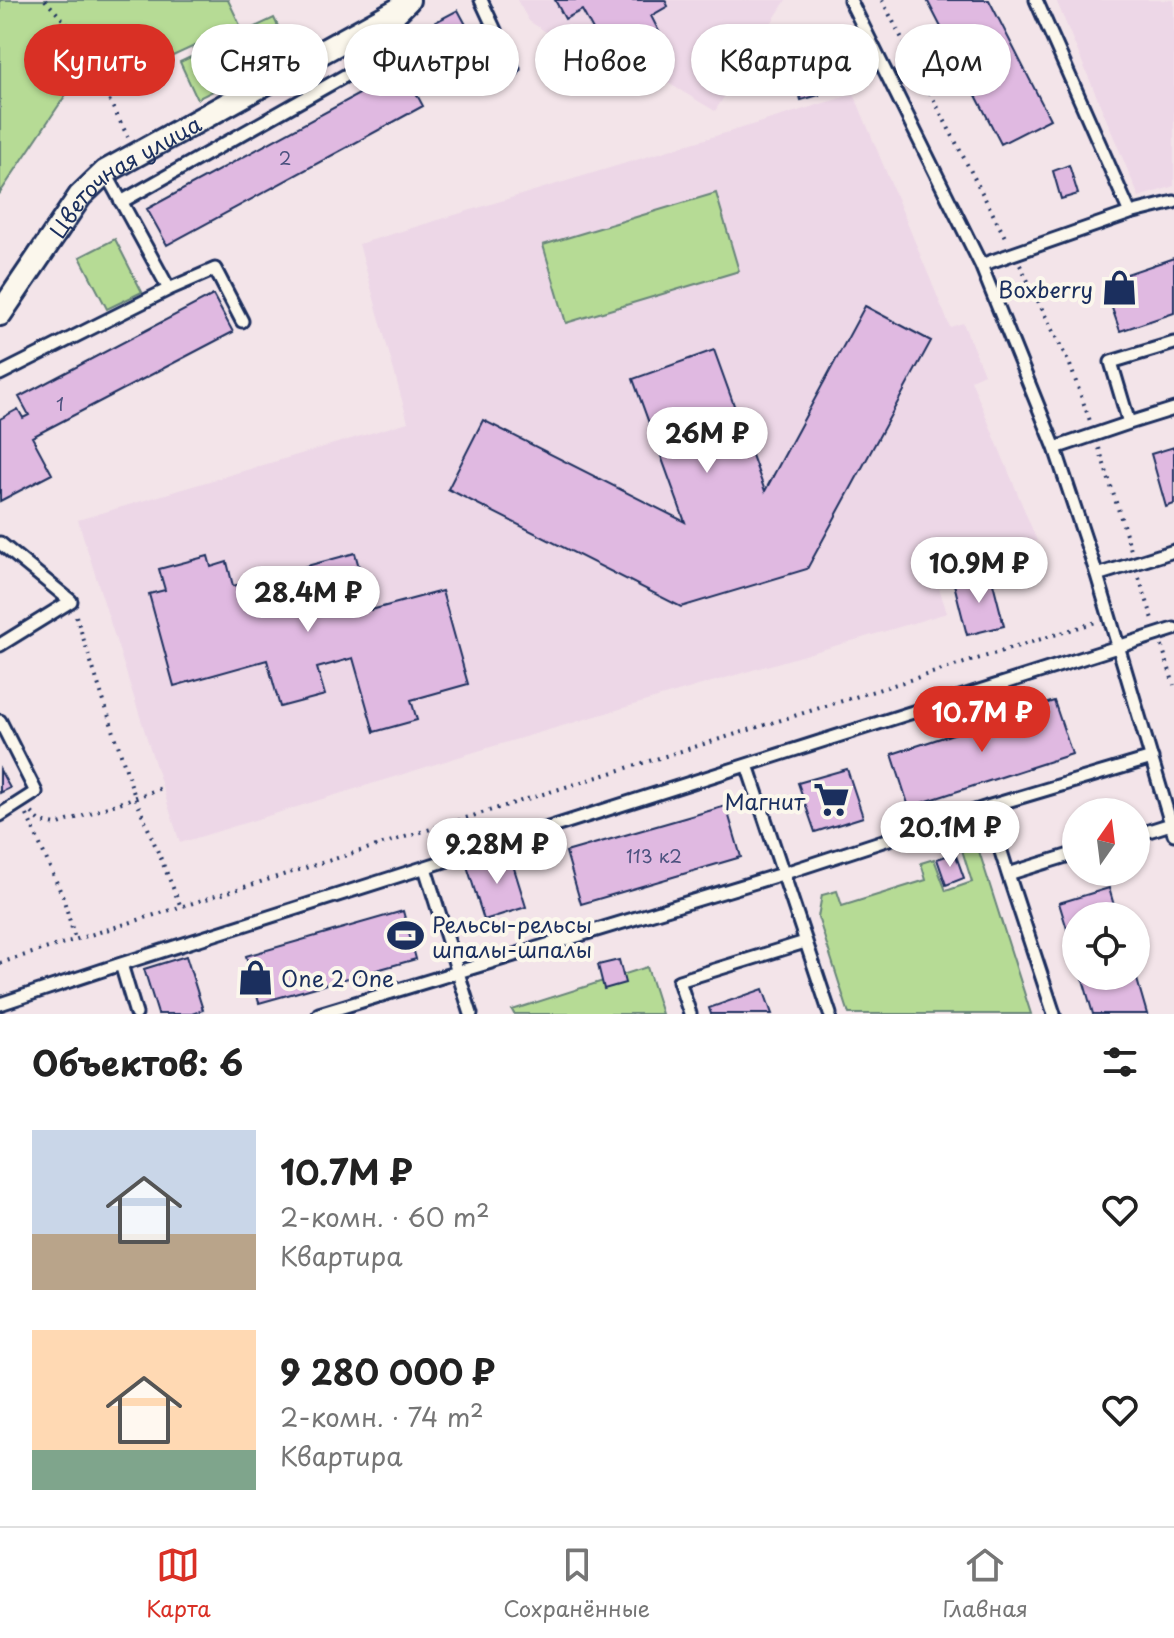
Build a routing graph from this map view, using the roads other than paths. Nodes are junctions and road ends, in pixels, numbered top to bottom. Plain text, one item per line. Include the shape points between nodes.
1 (481, 0) edge
2 (850, 0) edge
3 (1036, 0) edge
4 (403, 5) edge
5 (492, 24) edge
6 (105, 172) junction
7 (121, 202) junction
8 (1174, 202) edge
9 (1130, 213) junction
10 (981, 265) junction
11 (169, 289) junction
12 (0, 314) edge
13 (242, 321) dead end
14 (1174, 343) edge
15 (0, 374) edge
16 (1174, 409) edge
17 (1129, 423) junction
18 (1055, 448) junction
19 (0, 543) edge
20 (1174, 551) edge
21 (1097, 575) junction
22 (1174, 629) edge
23 (0, 645) edge
24 (1118, 647) junction
25 (0, 721) edge
26 (1152, 758) junction
27 (747, 765) junction
28 (987, 807) junction
29 (0, 815) edge
30 (1173, 827) edge
31 (1150, 832) edge
32 (1062, 857) edge
33 (425, 868) junction
34 (782, 874) junction
35 (1008, 874) junction
36 (805, 942) junction
37 (121, 964) junction
38 (458, 970) junction
39 (0, 1004) edge
40 (136, 1014) edge
41 (319, 1014) edge
42 (471, 1014) edge
43 (690, 1014) edge
44 (830, 1014) edge
45 (1054, 1014) edge

1 - 5 lane
2 - 10 lane
3 - 9 lane
4 - 6 street, Цветочная улица
4 - 7 lane via 382,55
6 - 7 lane
6 - 12 street, Цветочная улица via 80,196
7 - 11 lane
8 - 9 lane
9 - 10 lane
10 - 18 lane
11 - 13 lane via 215,269
11 - 15 lane
14 - 17 lane via 1111,362
16 - 17 lane
17 - 18 lane
18 - 21 lane
19 - 23 lane via 71,601
20 - 21 lane
21 - 24 lane
22 - 24 lane
24 - 26 lane
24 - 27 lane
25 - 29 lane via 36,792
26 - 28 lane
26 - 30 lane
27 - 33 lane
27 - 34 lane
28 - 34 lane
28 - 35 lane
30 - 31 lane
32 - 35 lane
33 - 37 lane
33 - 38 lane
34 - 36 lane
34 - 38 lane
35 - 45 lane
36 - 43 lane via 679,981
36 - 44 lane
37 - 39 lane
37 - 40 lane
38 - 41 lane
38 - 42 lane

